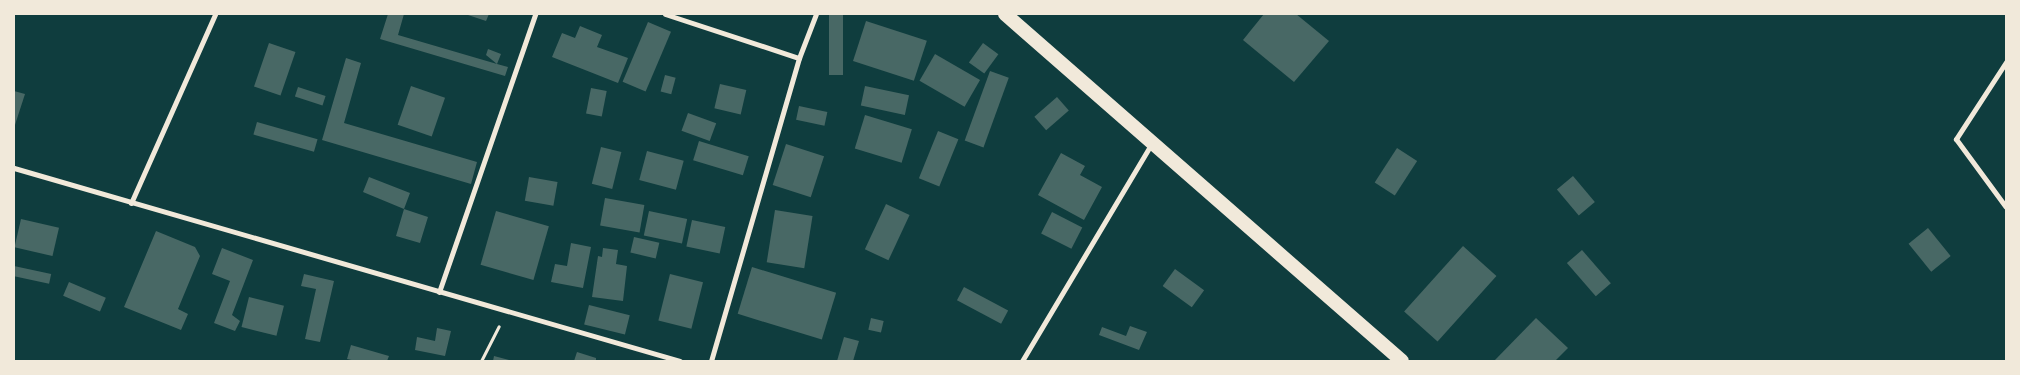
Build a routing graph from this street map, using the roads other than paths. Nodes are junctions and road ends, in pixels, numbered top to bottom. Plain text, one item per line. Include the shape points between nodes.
1 (215, 14) edge
2 (535, 14) edge
3 (665, 14) edge
4 (816, 14) edge
5 (1005, 14) edge
6 (799, 58) junction
7 (2006, 62) edge
8 (1152, 142) junction
9 (14, 168) edge
10 (131, 203) junction
11 (2006, 207) edge
12 (439, 292) junction
13 (680, 361) edge
14 (710, 361) edge
15 (1022, 361) edge
16 (1402, 361) edge

1 - 10 street
2 - 12 street
3 - 6 street
4 - 6 street
5 - 8 highway
6 - 14 street
7 - 11 street via 1956,139
8 - 15 street
8 - 16 highway
9 - 10 street
10 - 12 street
12 - 13 street

